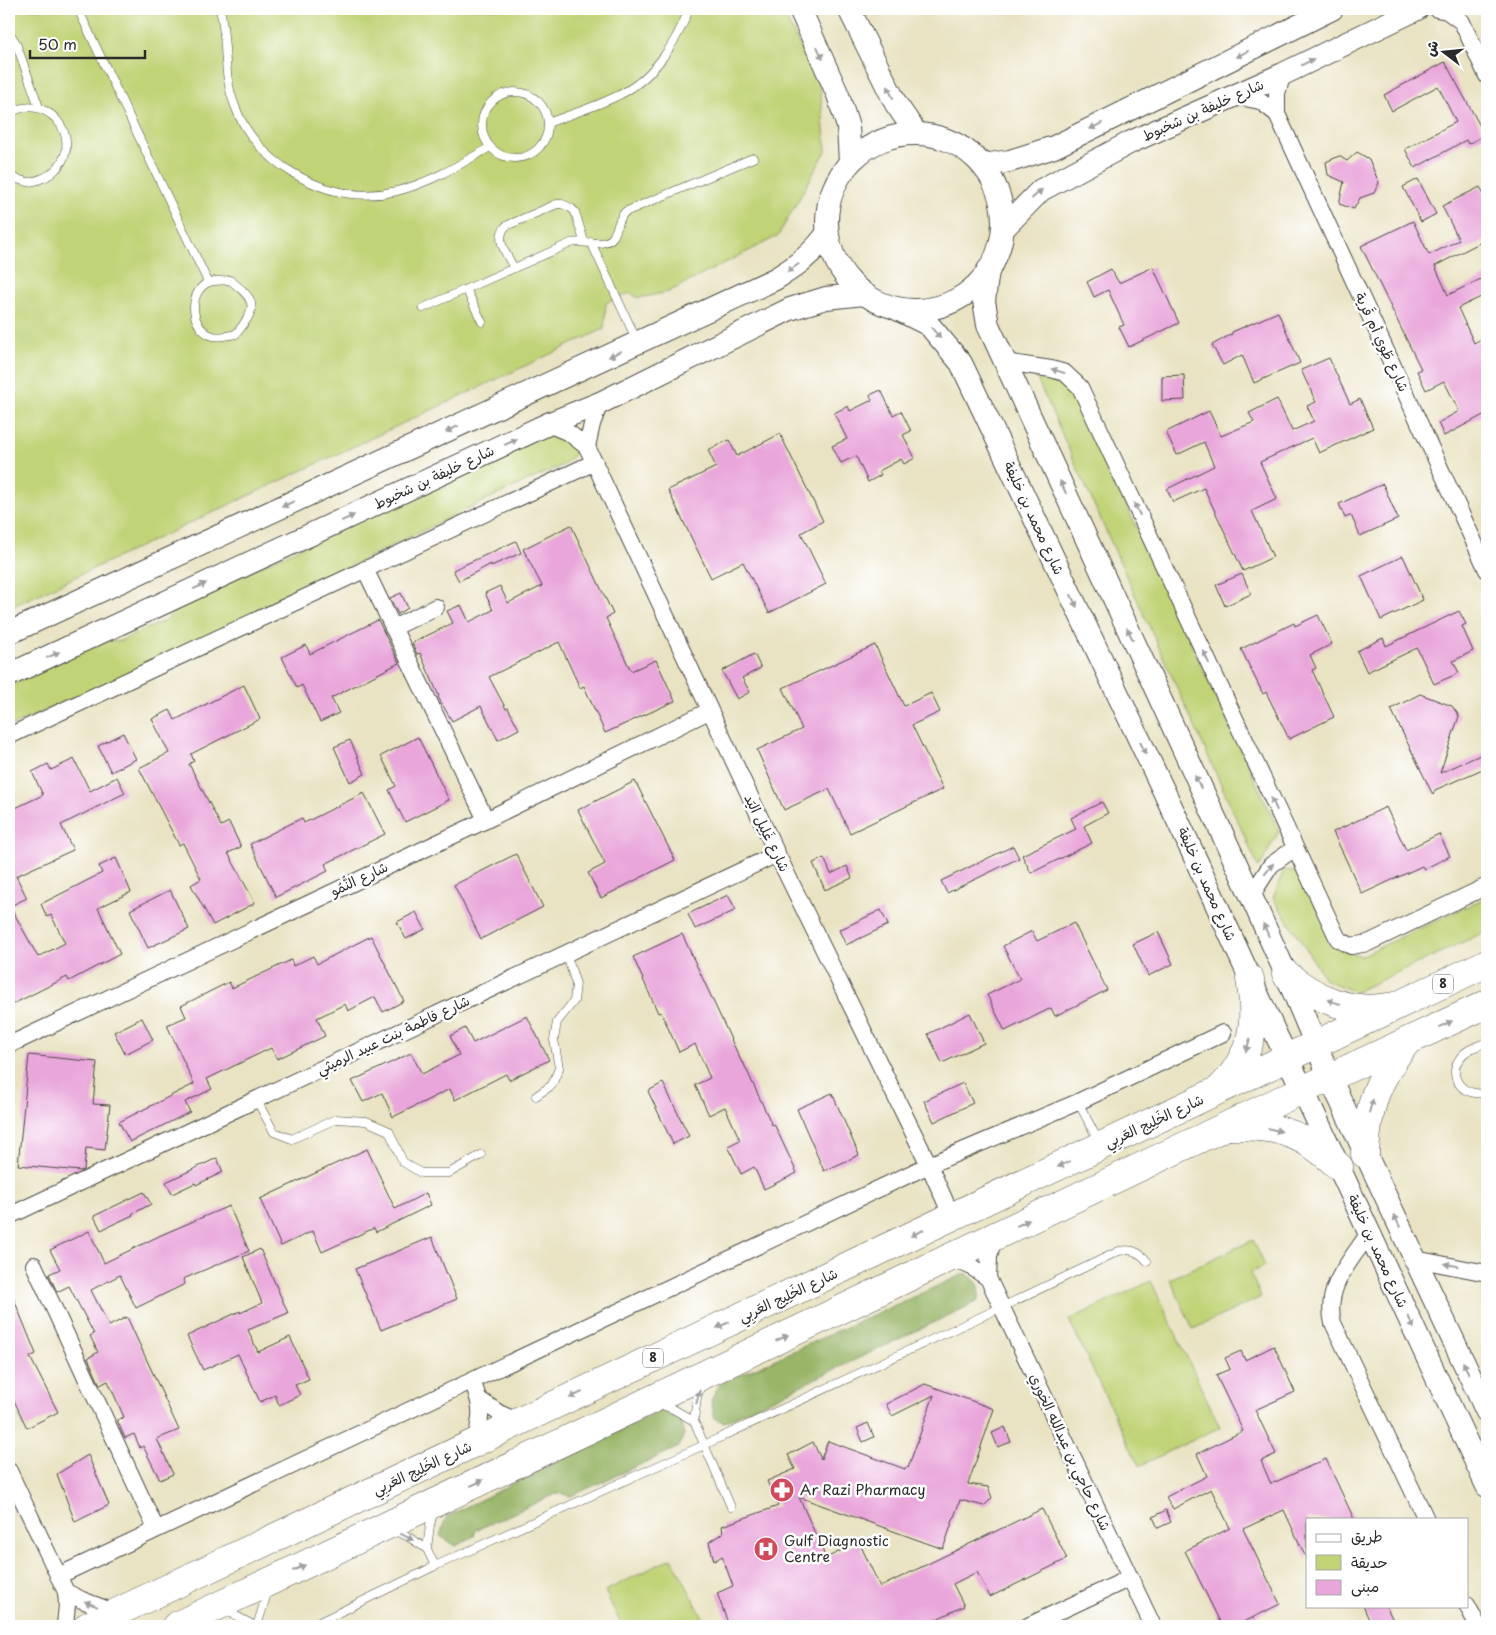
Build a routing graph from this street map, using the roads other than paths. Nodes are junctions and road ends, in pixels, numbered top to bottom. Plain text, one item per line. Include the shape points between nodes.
1 (78, 9) edge
2 (220, 9) edge
3 (689, 9) edge
4 (800, 9) edge
5 (848, 9) edge
6 (1332, 9) edge
7 (1417, 9) edge
8 (1437, 9) edge
9 (1464, 16) edge
10 (9, 32) edge
11 (1283, 74) junction
12 (1487, 76) edge
13 (1234, 96) junction
14 (39, 107) junction
15 (9, 114) edge
16 (1277, 114) junction
17 (548, 123) junction
18 (916, 133) junction
19 (490, 147) junction
20 (753, 158) dead end
21 (850, 162) junction
22 (983, 165) junction
23 (9, 176) edge
24 (1003, 229) junction
25 (827, 234) junction
26 (588, 242) junction
27 (514, 268) junction
28 (988, 270) junction
29 (208, 282) junction
30 (466, 289) junction
31 (864, 294) junction
32 (423, 308) dead end
33 (895, 308) junction
34 (482, 322) dead end
35 (638, 343) junction
36 (1006, 362) junction
37 (600, 403) junction
38 (548, 424) junction
39 (587, 446) junction
40 (595, 462) junction
41 (365, 569) junction
42 (1487, 570) edge
43 (436, 607) dead end
44 (393, 628) junction
45 (9, 633) edge
46 (9, 675) edge
47 (709, 711) junction
48 (9, 736) edge
49 (486, 820) junction
50 (1295, 848) junction
51 (777, 854) junction
52 (1487, 886) edge
53 (1251, 896) junction
54 (566, 953) junction
55 (1487, 963) edge
56 (1286, 974) junction
57 (1250, 980) junction
58 (1487, 1004) edge
59 (1399, 1005) junction
60 (1223, 1033) dead end
61 (1487, 1042) edge
62 (1405, 1044) junction
63 (1315, 1045) junction
64 (9, 1046) edge
65 (1287, 1058) junction
66 (1330, 1078) junction
67 (1219, 1090) junction
68 (1303, 1090) junction
69 (1487, 1092) edge
70 (536, 1096) dead end
71 (256, 1099) junction
72 (1078, 1102) junction
73 (1227, 1126) junction
74 (1101, 1146) junction
75 (1365, 1154) junction
76 (481, 1155) dead end
77 (929, 1165) junction
78 (1339, 1167) junction
79 (9, 1216) edge
80 (952, 1217) junction
81 (1369, 1233) junction
82 (994, 1236) junction
83 (950, 1258) junction
84 (1415, 1259) junction
85 (1147, 1261) dead end
86 (34, 1265) dead end
87 (1487, 1273) edge
88 (988, 1278) junction
89 (1002, 1307) junction
90 (706, 1374) junction
91 (472, 1382) junction
92 (480, 1400) junction
93 (650, 1401) junction
94 (1487, 1412) edge
95 (694, 1421) junction
96 (519, 1422) junction
97 (475, 1443) junction
98 (704, 1445) junction
99 (9, 1471) edge
100 (1487, 1486) edge
101 (438, 1502) junction
102 (732, 1507) dead end
103 (1426, 1518) edge
104 (384, 1527) junction
105 (156, 1529) junction
106 (428, 1549) junction
107 (435, 1566) junction
108 (58, 1576) junction
109 (1130, 1578) junction
110 (274, 1580) junction
111 (66, 1592) junction
112 (1468, 1606) edge
113 (216, 1607) junction
114 (116, 1613) junction
115 (65, 1626) edge
116 (88, 1626) edge
117 (176, 1626) edge
118 (256, 1626) edge
119 (311, 1626) edge
120 (1028, 1626) edge
121 (1153, 1626) edge
122 (1478, 1626) edge

1 - 29 lane
2 - 19 lane via 226,74 242,122 274,160 302,179 351,194 389,193 429,180
3 - 17 lane via 658,64 632,87 618,96
4 -> 21 main road via 838,95 848,128
18 -> 5 main road via 896,104
6 -> 22 main road via 1054,147 1010,161
11 -> 7 main road, شارع خليفة بن شخبوط
8 - 9 street
9 - 12 street
10 - 14 lane
11 - 13 main road, شارع خليفة بن شخبوط
11 - 16 street, شارع طَوي أم قَرية via 1277,94
13 - 16 street via 1260,101
24 -> 13 main road, شارع خليفة بن شخبوط via 1041,190 1131,142
14 - 15 lane via 18,108
14 - 23 lane via 57,119 67,138 64,160 50,176 29,182
16 - 42 street, شارع طَوي أم قَرية
17 - 19 lane via 545,139 528,156 504,156
17 - 19 lane via 543,108 531,96 507,94 493,102 484,116 483,132
18 - 21 main road via 892,136 869,146
18 - 22 main road via 941,137 964,148
20 - 26 lane via 626,212 612,239
21 - 25 main road via 835,183 828,208
22 - 24 main road via 995,184 1002,206
24 - 28 main road via 998,250
25 - 31 main road via 834,257 846,278
25 -> 35 main road via 809,255 787,272
26 - 27 lane via 571,243
26 - 27 lane via 575,212 567,205 557,204 503,230 500,241
26 - 35 lane
27 - 30 lane
28 - 33 main road via 971,290 948,304 922,310
28 - 36 main road via 984,301 988,325
29 - 29 lane via 230,280 248,294 252,308 250,316 236,334 214,336 197,322 194,300
30 - 32 lane
30 - 34 lane
31 - 33 main road
31 - 37 main road, شارع خليفة بن شخبوط via 826,298 790,309
33 -> 57 main road, شارع محمد بن خليفة via 929,325 961,363
35 -> 45 main road
50 -> 36 street via 1080,387 1066,373
53 -> 36 main road
37 - 38 main road, شارع خليفة بن شخبوط
37 - 39 street
38 - 39 street, شارع غَلِيل اليَد
46 -> 38 main road, شارع خليفة بن شخبوط
39 - 40 street, شارع غَلِيل اليَد
40 - 41 street
40 - 47 street, شارع غَلِيل اليَد
41 - 44 street
41 - 48 street
43 - 44 street
44 - 49 street
47 - 49 street, شارع النُّمُو
47 - 51 street, شارع غَلِيل اليَد
49 - 64 street, شارع النُّمُو
50 - 52 street via 1338,939 1351,946 1368,943
53 -> 50 street via 1271,865
51 - 54 street, شارع فاطمة بنت عبيد الرميثي
51 - 77 street, شارع غَلِيل اليَد
56 -> 53 main road
54 - 70 lane via 576,984 574,1001 556,1022 554,1040 559,1068 552,1085
54 - 71 street, شارع فاطمة بنت عبيد الرميثي
55 - 59 highway, شارع الخَلِيج العَربِي / 8
59 -> 56 highway via 1366,1008 1332,1002 1308,991
56 - 63 main road
57 - 65 main road, شارع محمد بن خليفة
57 -> 67 highway via 1254,1018 1250,1044
62 -> 58 highway
59 - 63 highway, شارع الخَلِيج العَربِي / 8
60 - 72 street
61 - 69 lane via 1461,1056 1455,1075 1467,1092
62 - 66 highway
75 -> 62 highway via 1368,1119 1376,1092
63 - 65 highway, شارع الخَلِيج العَربِي / 8
63 - 66 main road
65 - 67 highway, شارع الخَلِيج العَربِي / 8
65 - 68 main road, شارع محمد بن خليفة
66 - 68 highway
66 - 75 main road
67 - 74 highway, شارع الخَلِيج العَربِي / 8
68 - 73 highway
68 - 78 main road, شارع محمد بن خليفة
71 - 76 lane via 274,1132 292,1139 336,1119 366,1121 389,1131 403,1162 421,1173 449,1173
71 - 79 street, شارع فاطمة بنت عبيد الرميثي
72 - 74 lane
72 - 77 street
73 -> 78 highway via 1258,1127 1290,1134 1316,1147
82 -> 73 highway
74 -> 80 highway, شارع الخَلِيج العَربِي / 8
84 -> 75 main road
77 - 80 street, شارع غَلِيل اليَد
77 - 91 street
78 - 81 main road, شارع محمد بن خليفة
80 -> 96 highway, شارع الخَلِيج العَربِي / 8
81 -> 100 main road, شارع محمد بن خليفة
81 - 103 street via 1336,1283 1331,1298 1331,1315
82 - 83 highway
82 - 88 street
83 - 88 street
90 -> 83 highway
87 -> 84 street
94 -> 84 main road
85 - 89 lane via 1138,1252 1119,1251
86 - 105 street
88 - 89 street, شارع حاجي بن عبدالله الخوري
89 - 98 lane
89 - 109 street, شارع حاجي بن عبدالله الخوري
90 - 93 highway
95 -> 90 lane via 697,1397
91 - 92 street
91 - 105 street
92 - 96 street
92 - 97 street via 481,1420
93 - 95 lane
101 -> 93 highway
95 - 98 lane
96 - 97 highway, شارع الخَلِيج العَربِي / 8
97 - 114 highway, شارع الخَلِيج العَربِي / 8
98 - 102 lane
98 - 107 lane
99 - 108 street
101 - 104 highway
101 - 106 lane via 430,1525
104 -> 106 lane
110 -> 104 highway
105 - 108 street
106 - 107 lane
107 - 119 lane
108 - 111 street
109 - 120 street
109 - 121 street, شارع حاجي بن عبدالله الخوري
110 - 113 highway
110 - 118 lane
114 -> 111 street
111 - 115 street
112 - 122 street
113 - 117 highway
113 - 118 lane
114 - 116 highway, شارع الخَلِيج العَربِي / 8

